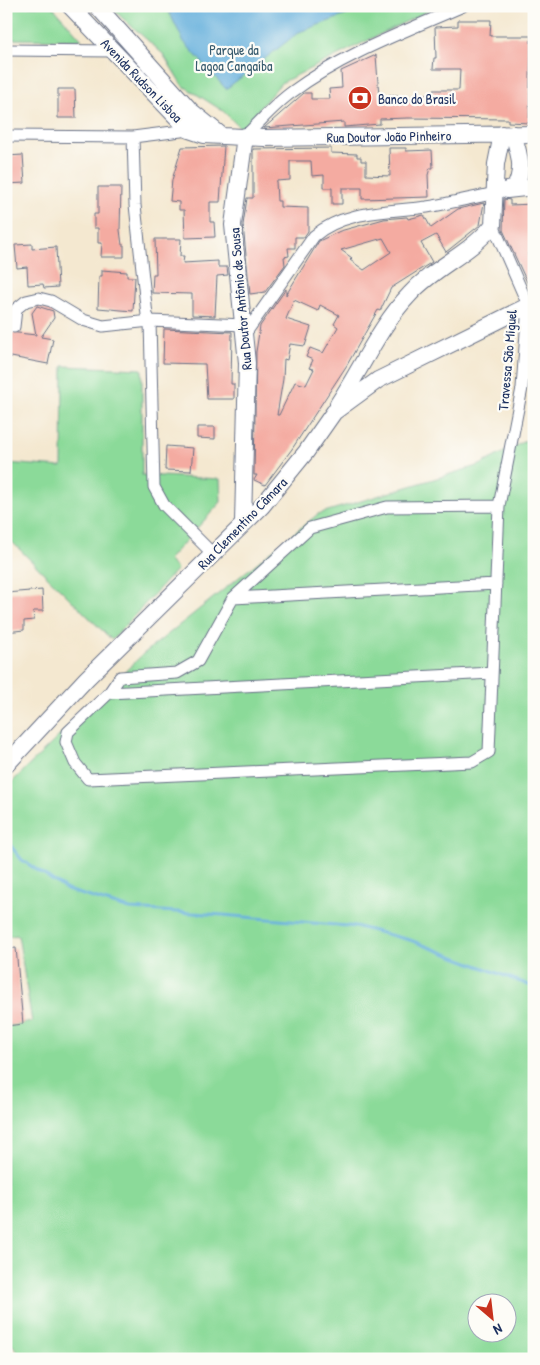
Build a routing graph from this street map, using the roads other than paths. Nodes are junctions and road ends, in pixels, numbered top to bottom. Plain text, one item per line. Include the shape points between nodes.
1 (70, 6) edge
2 (96, 6) edge
3 (463, 6) edge
4 (6, 50) edge
5 (114, 51) junction
6 (189, 130) junction
7 (508, 134) junction
8 (534, 134) edge
9 (6, 136) edge
10 (222, 136) junction
11 (245, 136) junction
12 (133, 137) junction
13 (534, 187) edge
14 (514, 189) junction
15 (495, 192) junction
16 (493, 225) junction
17 (531, 304) edge
18 (150, 321) junction
19 (14, 327) dead end
20 (245, 329) junction
21 (334, 412) junction
22 (499, 506) junction
23 (244, 522) junction
24 (212, 554) junction
25 (496, 584) junction
26 (233, 598) junction
27 (492, 673) junction
28 (109, 693) junction
29 (6, 765) edge

1 - 5 main road, Avenida Rudson Lisboa
2 - 10 main road, Avenida Rudson Lisboa via 191,111
3 - 11 street via 314,76 291,92
4 - 5 street
5 - 6 main road, Avenida Rudson Lisboa
6 - 10 main road, Avenida Rudson Lisboa
6 - 12 street
7 - 8 main road, Rua Doutor João Pinheiro
7 - 11 main road, Rua Doutor João Pinheiro
7 - 14 main road via 521,169
7 - 15 main road via 496,164
9 - 12 street
10 - 11 main road, Avenida Rudson Lisboa
11 - 20 main road, Rua Doutor Antônio de Sousa via 233,225
12 - 18 street via 135,205 146,315
13 - 14 main road
14 - 15 main road
15 - 16 main road
15 - 20 street via 353,217 322,230 314,236
16 - 17 street, Travessa São Miguel
16 - 21 main road via 473,245 410,294
17 - 21 main road, Rua Clementino Câmara via 378,380
17 - 22 street, Travessa São Miguel via 524,373
18 - 19 street via 103,326 82,320 51,301 39,298 26,301 16,309
18 - 20 street
18 - 24 street via 154,487 164,505
20 - 23 main road, Rua Doutor Antônio de Sousa via 247,431
21 - 23 main road, Rua Clementino Câmara via 281,484
22 - 25 street, Travessa São Miguel
22 - 26 street via 387,507 310,528
23 - 24 main road, Rua Clementino Câmara
24 - 29 main road, Rua Clementino Câmara via 86,679
25 - 26 street
25 - 27 street, Travessa São Miguel
26 - 28 street via 198,661 177,673 120,677
27 - 28 street
27 - 28 street, Travessa São Miguel via 489,752 472,762 88,779 66,742 68,732

